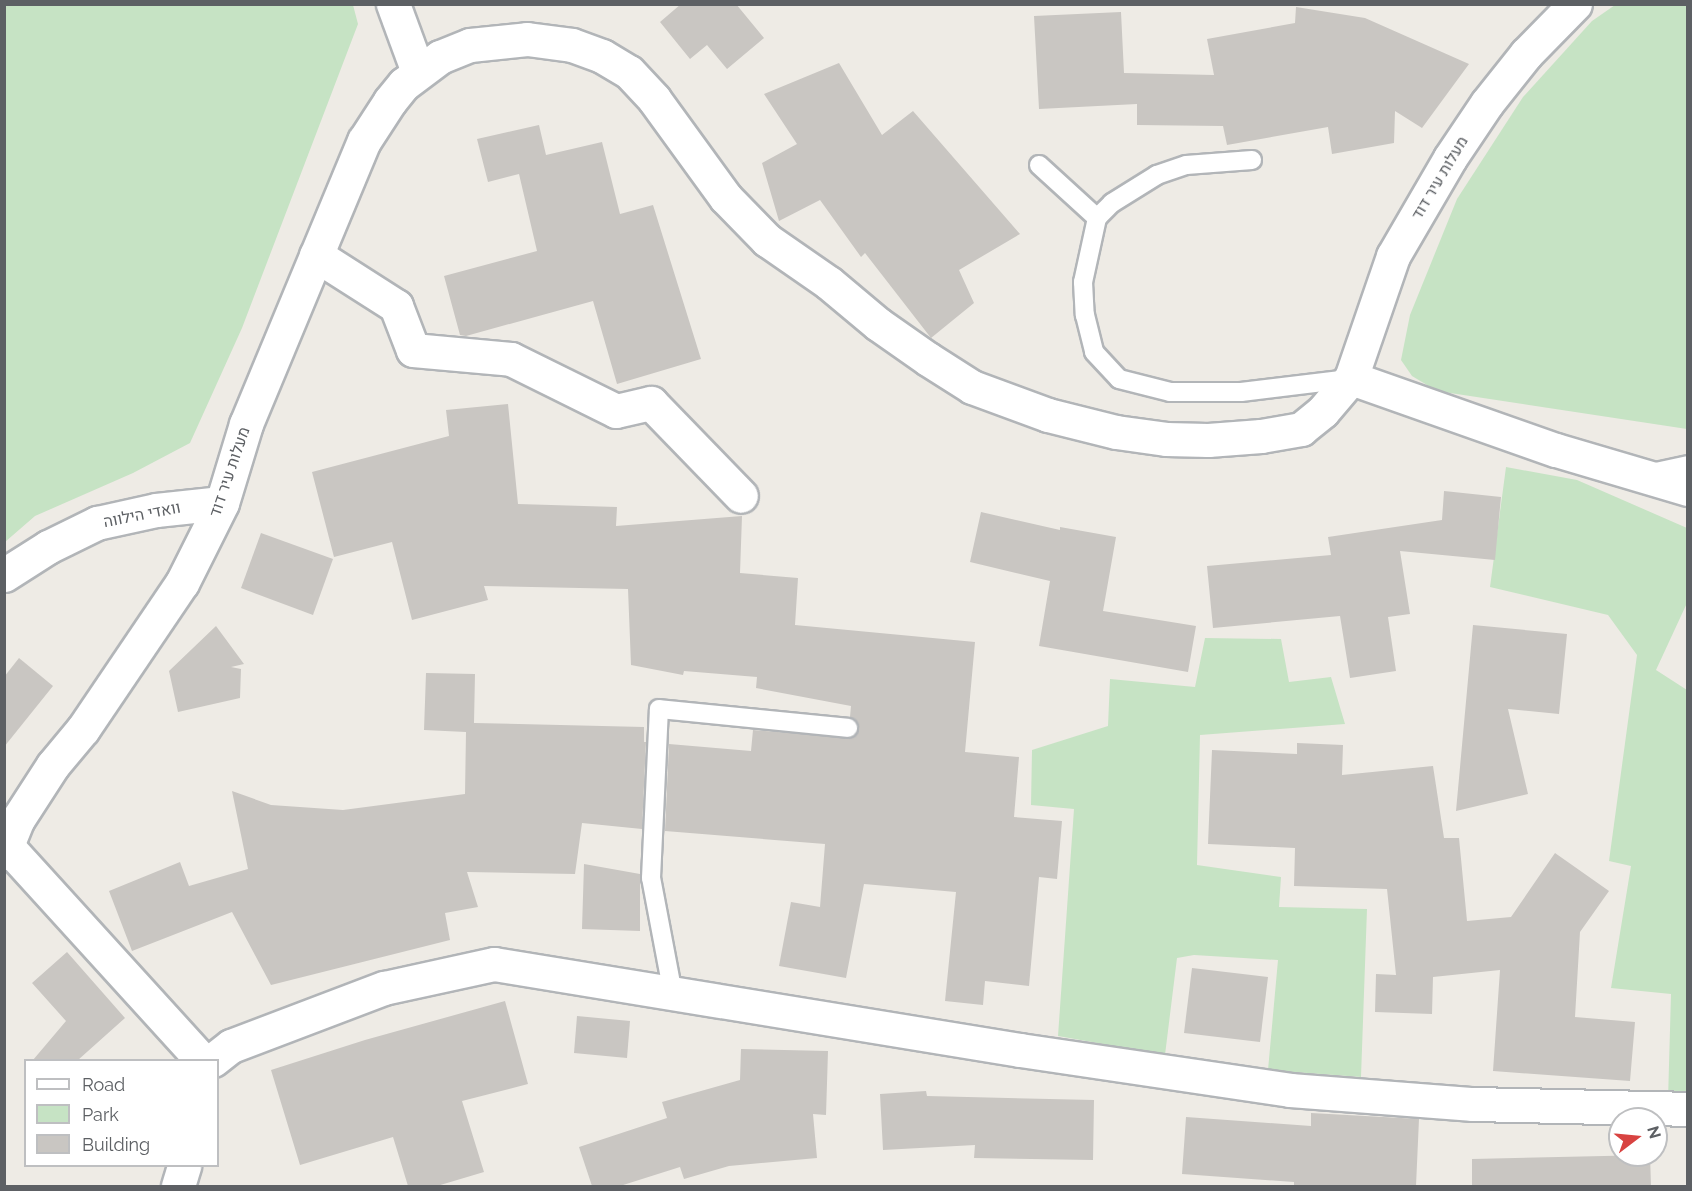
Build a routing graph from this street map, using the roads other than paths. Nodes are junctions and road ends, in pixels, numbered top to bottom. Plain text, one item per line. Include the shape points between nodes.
1 (393, 4) edge
2 (1575, 4) edge
3 (418, 72) junction
4 (1252, 160) dead end
5 (1039, 165) dead end
6 (1097, 218) junction
7 (316, 255) junction
8 (1351, 378) junction
9 (1688, 465) edge
10 (1644, 474) junction
11 (1688, 489) edge
12 (741, 496) dead end
13 (222, 503) junction
14 (4, 575) edge
15 (848, 728) dead end
16 (6, 850) edge
17 (673, 994) junction
18 (201, 1059) edge
19 (214, 1059) edge
20 (1688, 1109) edge
21 (184, 1167) edge
22 (178, 1186) edge

1 - 3 street
2 - 8 street, מעלות עיר דוד via 1526,54 1449,158 1393,256
3 - 7 street, מעלות עיר דוד via 390,100 364,141
3 - 8 street, מעלות עיר דוד via 440,57 470,45 496,41 549,41 602,56 629,72 654,99 726,198 767,240 829,283 878,324 972,387 1048,415 1116,432 1166,439 1261,436 1301,429 1323,411
4 - 6 lane via 1186,165 1157,175 1112,203
5 - 6 lane
6 - 8 lane via 1083,282 1085,315 1094,352 1119,379 1170,392 1241,392
7 - 12 street via 396,306 413,350 511,359 616,411 651,403
7 - 13 street, מעלות עיר דוד via 246,424
8 - 10 street via 1556,450
9 - 10 lane
10 - 11 street
13 - 14 street, וואדי הילווה via 156,510 97,523
13 - 16 street, מעלות עיר דוד via 182,583 83,729 53,765 18,819
15 - 17 lane via 659,709 651,878
16 - 18 street
17 - 19 street via 494,964 384,988 231,1046
17 - 20 street via 1290,1090 1473,1104
21 - 22 street

